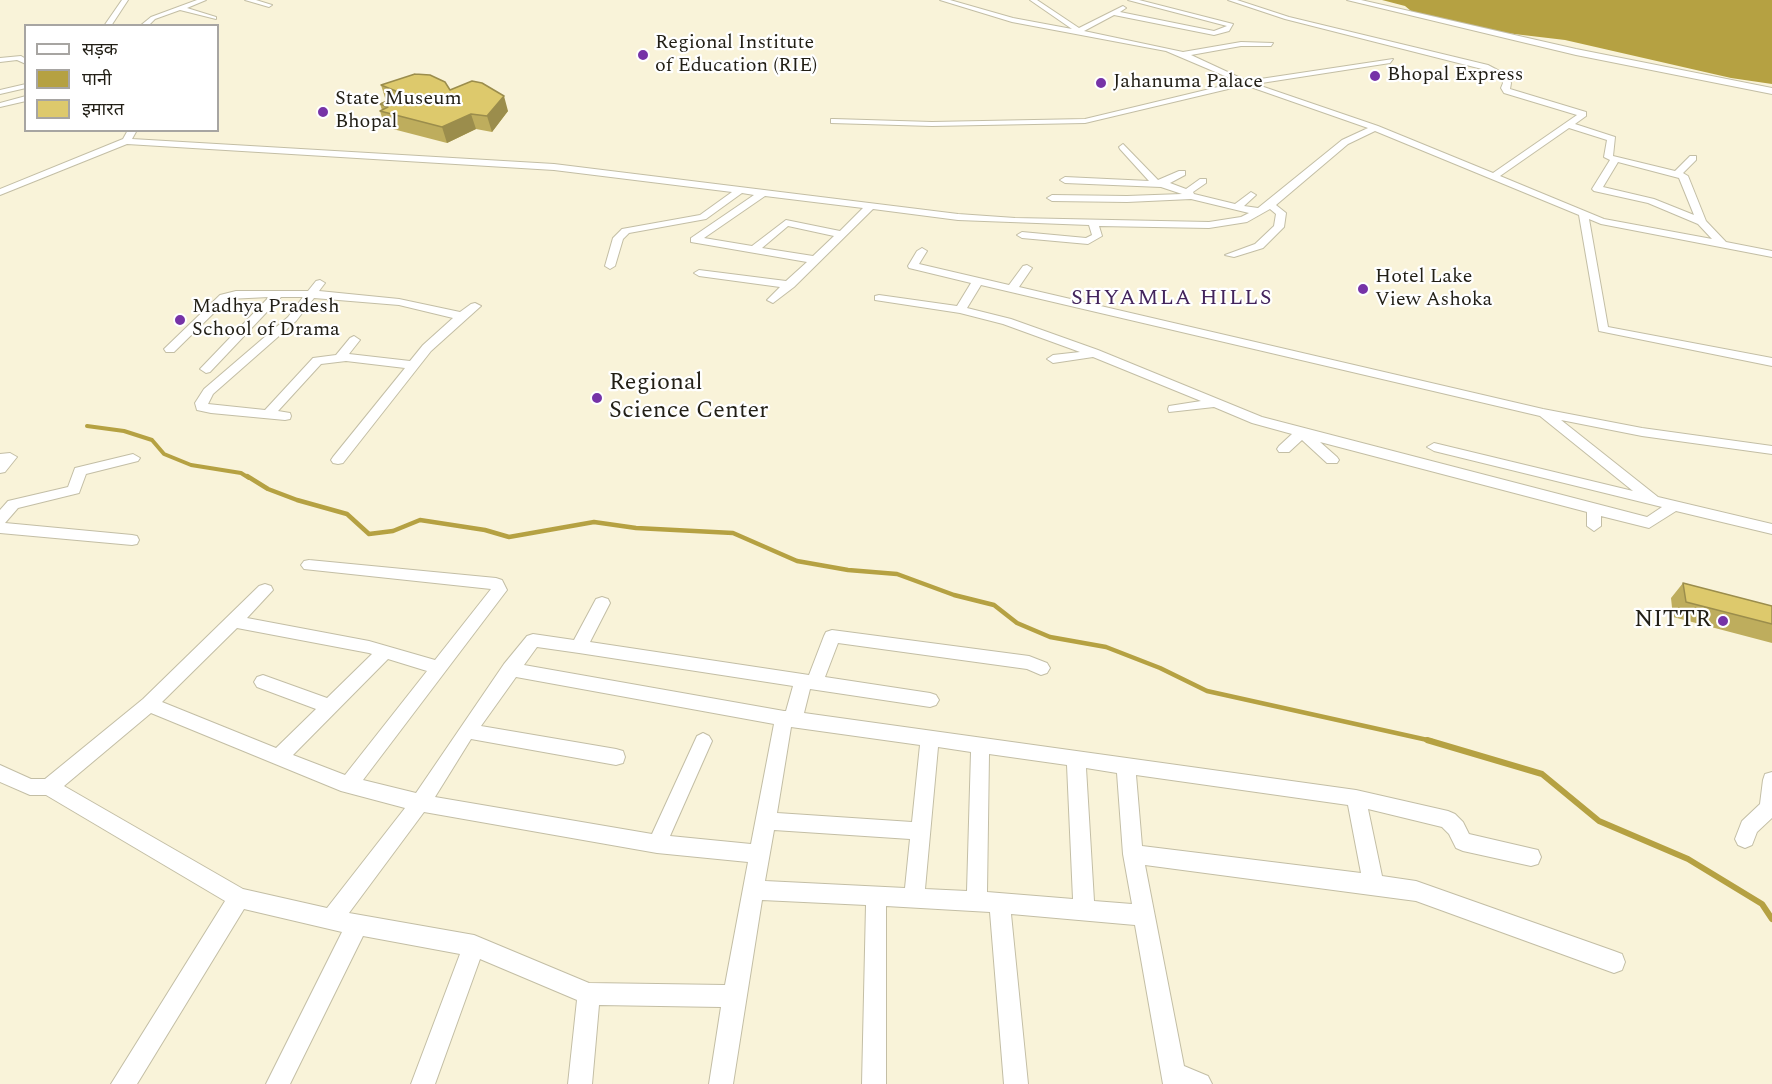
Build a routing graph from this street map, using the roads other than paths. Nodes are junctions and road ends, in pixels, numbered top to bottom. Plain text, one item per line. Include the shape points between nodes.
1 (125, 0) edge
2 (203, 0) edge
3 (248, 0) edge
4 (943, 0) edge
5 (1034, 0) edge
6 (1135, 0) edge
7 (1231, 0) edge
8 (1351, 0) edge
9 (165, 5) dead end
10 (269, 5) dead end
11 (179, 8) junction
12 (1114, 13) junction
13 (214, 18) dead end
14 (146, 23) edge
15 (108, 24) edge
16 (1079, 32) junction
17 (1271, 44) dead end
18 (1183, 54) junction
19 (0, 60) edge
20 (24, 61) edge
21 (1390, 61) dead end
22 (1246, 83) junction
23 (24, 86) edge
24 (1772, 91) edge
25 (0, 92) edge
26 (24, 99) edge
27 (0, 105) edge
28 (834, 121) dead end
29 (1570, 125) junction
30 (1374, 128) junction
31 (132, 132) edge
32 (1360, 135) junction
33 (1394, 136) junction
34 (126, 141) junction
35 (1123, 147) dead end
36 (1693, 158) dead end
37 (1615, 159) junction
38 (1182, 173) dead end
39 (1677, 174) junction
40 (1496, 176) junction
41 (1065, 180) dead end
42 (1203, 181) dead end
43 (1162, 184) junction
44 (740, 190) junction
45 (0, 192) edge
46 (763, 193) junction
47 (1189, 194) junction
48 (1251, 195) dead end
49 (1052, 198) dead end
50 (826, 201) junction
51 (1270, 205) junction
52 (871, 206) junction
53 (1237, 208) junction
54 (1259, 211) junction
55 (1583, 216) junction
56 (856, 221) junction
57 (1701, 222) junction
58 (1093, 223) junction
59 (842, 234) junction
60 (1022, 235) dead end
61 (1723, 245) junction
62 (755, 249) junction
63 (922, 251) dead end
64 (1772, 254) edge
65 (1230, 255) dead end
66 (816, 260) junction
67 (610, 266) dead end
68 (1027, 268) dead end
69 (699, 273) dead end
70 (978, 281) junction
71 (320, 283) dead end
72 (790, 285) junction
73 (1012, 289) junction
74 (278, 294) junction
75 (312, 294) junction
76 (879, 298) dead end
77 (773, 300) dead end
78 (475, 306) dead end
79 (960, 310) junction
80 (461, 316) junction
81 (354, 340) dead end
82 (170, 349) dead end
83 (1094, 354) junction
84 (344, 358) junction
85 (1053, 359) dead end
86 (1772, 362) edge
87 (413, 365) junction
88 (206, 369) dead end
89 (1216, 403) junction
90 (1174, 409) dead end
91 (1543, 413) junction
92 (269, 414) junction
93 (285, 416) dead end
94 (1302, 433) junction
95 (1434, 447) dead end
96 (1284, 449) dead end
97 (1772, 450) edge
98 (0, 458) edge
99 (133, 458) dead end
100 (338, 460) dead end
101 (1332, 460) dead end
102 (0, 469) edge
103 (1657, 502) junction
104 (1673, 506) junction
105 (1593, 509) junction
106 (0, 520) edge
107 (1594, 526) dead end
108 (0, 528) edge
109 (1772, 529) edge
110 (132, 540) dead end
111 (309, 565) dead end
112 (265, 590) dead end
113 (602, 603) dead end
114 (232, 621) junction
115 (579, 647) junction
116 (386, 651) junction
117 (440, 668) junction
118 (1041, 668) dead end
119 (510, 669) junction
120 (809, 681) junction
121 (263, 682) dead end
122 (930, 700) dead end
123 (149, 704) junction
124 (330, 707) junction
125 (788, 719) junction
126 (467, 731) junction
127 (930, 738) junction
128 (703, 741) dead end
129 (980, 746) junction
130 (280, 756) junction
131 (616, 757) dead end
132 (1076, 759) junction
133 (1126, 765) junction
134 (0, 773) edge
135 (1772, 780) edge
136 (348, 785) junction
137 (49, 787) junction
138 (1356, 798) junction
139 (420, 803) junction
140 (765, 821) junction
141 (920, 831) junction
142 (1745, 839) dead end
143 (657, 844) junction
144 (760, 854) junction
145 (1133, 854) junction
146 (1531, 857) dead end
147 (1373, 884) junction
148 (754, 890) junction
149 (239, 898) junction
150 (876, 898) junction
151 (914, 900) junction
152 (977, 901) junction
153 (1000, 903) junction
154 (1084, 910) junction
155 (1143, 915) junction
156 (333, 919) junction
157 (357, 925) junction
158 (474, 946) junction
159 (1614, 962) dead end
160 (588, 994) junction
161 (734, 996) junction
162 (1174, 1079) edge
163 (123, 1084) edge
164 (278, 1084) edge
165 (423, 1084) edge
166 (580, 1084) edge
167 (721, 1084) edge
168 (874, 1084) edge
169 (1016, 1084) edge
170 (1200, 1084) edge

1 - 15 street
2 - 11 street
3 - 10 street
4 - 16 street via 1012,20
5 - 16 street
6 - 12 street
6 - 12 street via 1231,25 1214,33
7 - 29 street via 1287,18 1485,67 1504,77 1507,91 1583,114
8 - 24 street via 1565,50
9 - 14 street
11 - 13 street
11 - 14 street
12 - 16 street
16 - 18 street
17 - 18 street via 1240,44
18 - 22 street
19 - 20 street
21 - 22 street
22 - 28 street via 1085,122
22 - 30 street
23 - 25 street
26 - 27 street
29 - 37 street via 1612,139 1608,157
29 - 40 street
30 - 32 street
30 - 33 street
31 - 34 street
32 - 33 street
32 - 51 street via 1345,142
33 - 40 street
34 - 44 street via 554,167
34 - 45 street
35 - 43 street via 1150,179
36 - 39 street
37 - 39 street
37 - 57 street via 1597,189 1651,201
38 - 43 street
39 - 57 street via 1683,176
40 - 55 street
41 - 43 street
42 - 47 street
43 - 47 street
44 - 46 street
44 - 67 street via 704,217 626,231 618,238
46 - 50 street
46 - 62 street via 695,240
47 - 49 street via 1160,199 1070,202
47 - 53 street
48 - 53 street
50 - 52 street
50 - 56 street
51 - 54 street
51 - 65 street via 1281,213 1279,227 1259,246
52 - 56 street
52 - 58 street via 958,217
53 - 54 street
54 - 58 street via 1244,220 1209,225
55 - 61 street
55 - 86 street via 1603,329
56 - 59 street
57 - 61 street
58 - 60 street via 1096,236 1070,245
59 - 62 street via 786,223
59 - 66 street
61 - 64 street
62 - 66 street
63 - 70 street via 913,266
66 - 72 street
68 - 73 street
69 - 72 street
70 - 73 street
70 - 79 street
71 - 75 street
72 - 77 street
73 - 91 street
74 - 75 street
74 - 82 street via 224,297
74 - 88 street
75 - 80 street via 399,302
75 - 92 street via 292,319 208,392 201,404 211,410
76 - 79 street
78 - 80 street
79 - 83 street via 1007,321
80 - 87 street
81 - 84 street via 342,355
83 - 85 street
83 - 89 street
84 - 87 street
84 - 92 street via 317,362
87 - 100 street
89 - 90 street
89 - 94 street
91 - 97 street
91 - 103 street
92 - 93 street
94 - 96 street
94 - 101 street
94 - 105 street
95 - 103 street
98 - 102 street via 10,457
99 - 106 street via 80,471 74,490 14,504
103 - 104 street
104 - 105 street via 1649,523
104 - 109 street
105 - 107 street
108 - 110 street
111 - 117 street via 496,584 499,590
112 - 114 street
113 - 115 street
114 - 116 street
114 - 123 street
115 - 119 street via 533,640
115 - 120 street
116 - 117 street
116 - 124 street
117 - 136 street
118 - 120 street via 1029,663 832,636
119 - 125 street
119 - 126 street
120 - 122 street
120 - 125 street
121 - 124 street
123 - 130 street
123 - 137 street
124 - 130 street
125 - 127 street
125 - 140 street
126 - 131 street
126 - 139 street
127 - 129 street
127 - 141 street
128 - 143 street
129 - 132 street
129 - 152 street
130 - 136 street
132 - 133 street
132 - 154 street
133 - 138 street
133 - 145 street
134 - 137 street via 30,787
135 - 142 street via 1769,808 1749,827
136 - 139 street
137 - 149 street
138 - 146 street via 1448,820 1463,842
138 - 147 street
139 - 143 street
139 - 156 street
140 - 141 street
140 - 144 street
141 - 151 street
143 - 144 street
144 - 148 street
145 - 147 street
145 - 155 street
147 - 159 street via 1416,891
148 - 150 street
148 - 161 street
149 - 156 street
149 - 163 street
150 - 151 street
150 - 168 street
151 - 152 street
152 - 153 street
153 - 154 street
153 - 169 street
154 - 155 street
155 - 162 street
156 - 157 street
157 - 158 street
157 - 164 street
158 - 160 street
158 - 165 street
160 - 161 street
160 - 166 street
161 - 167 street
162 - 170 street

